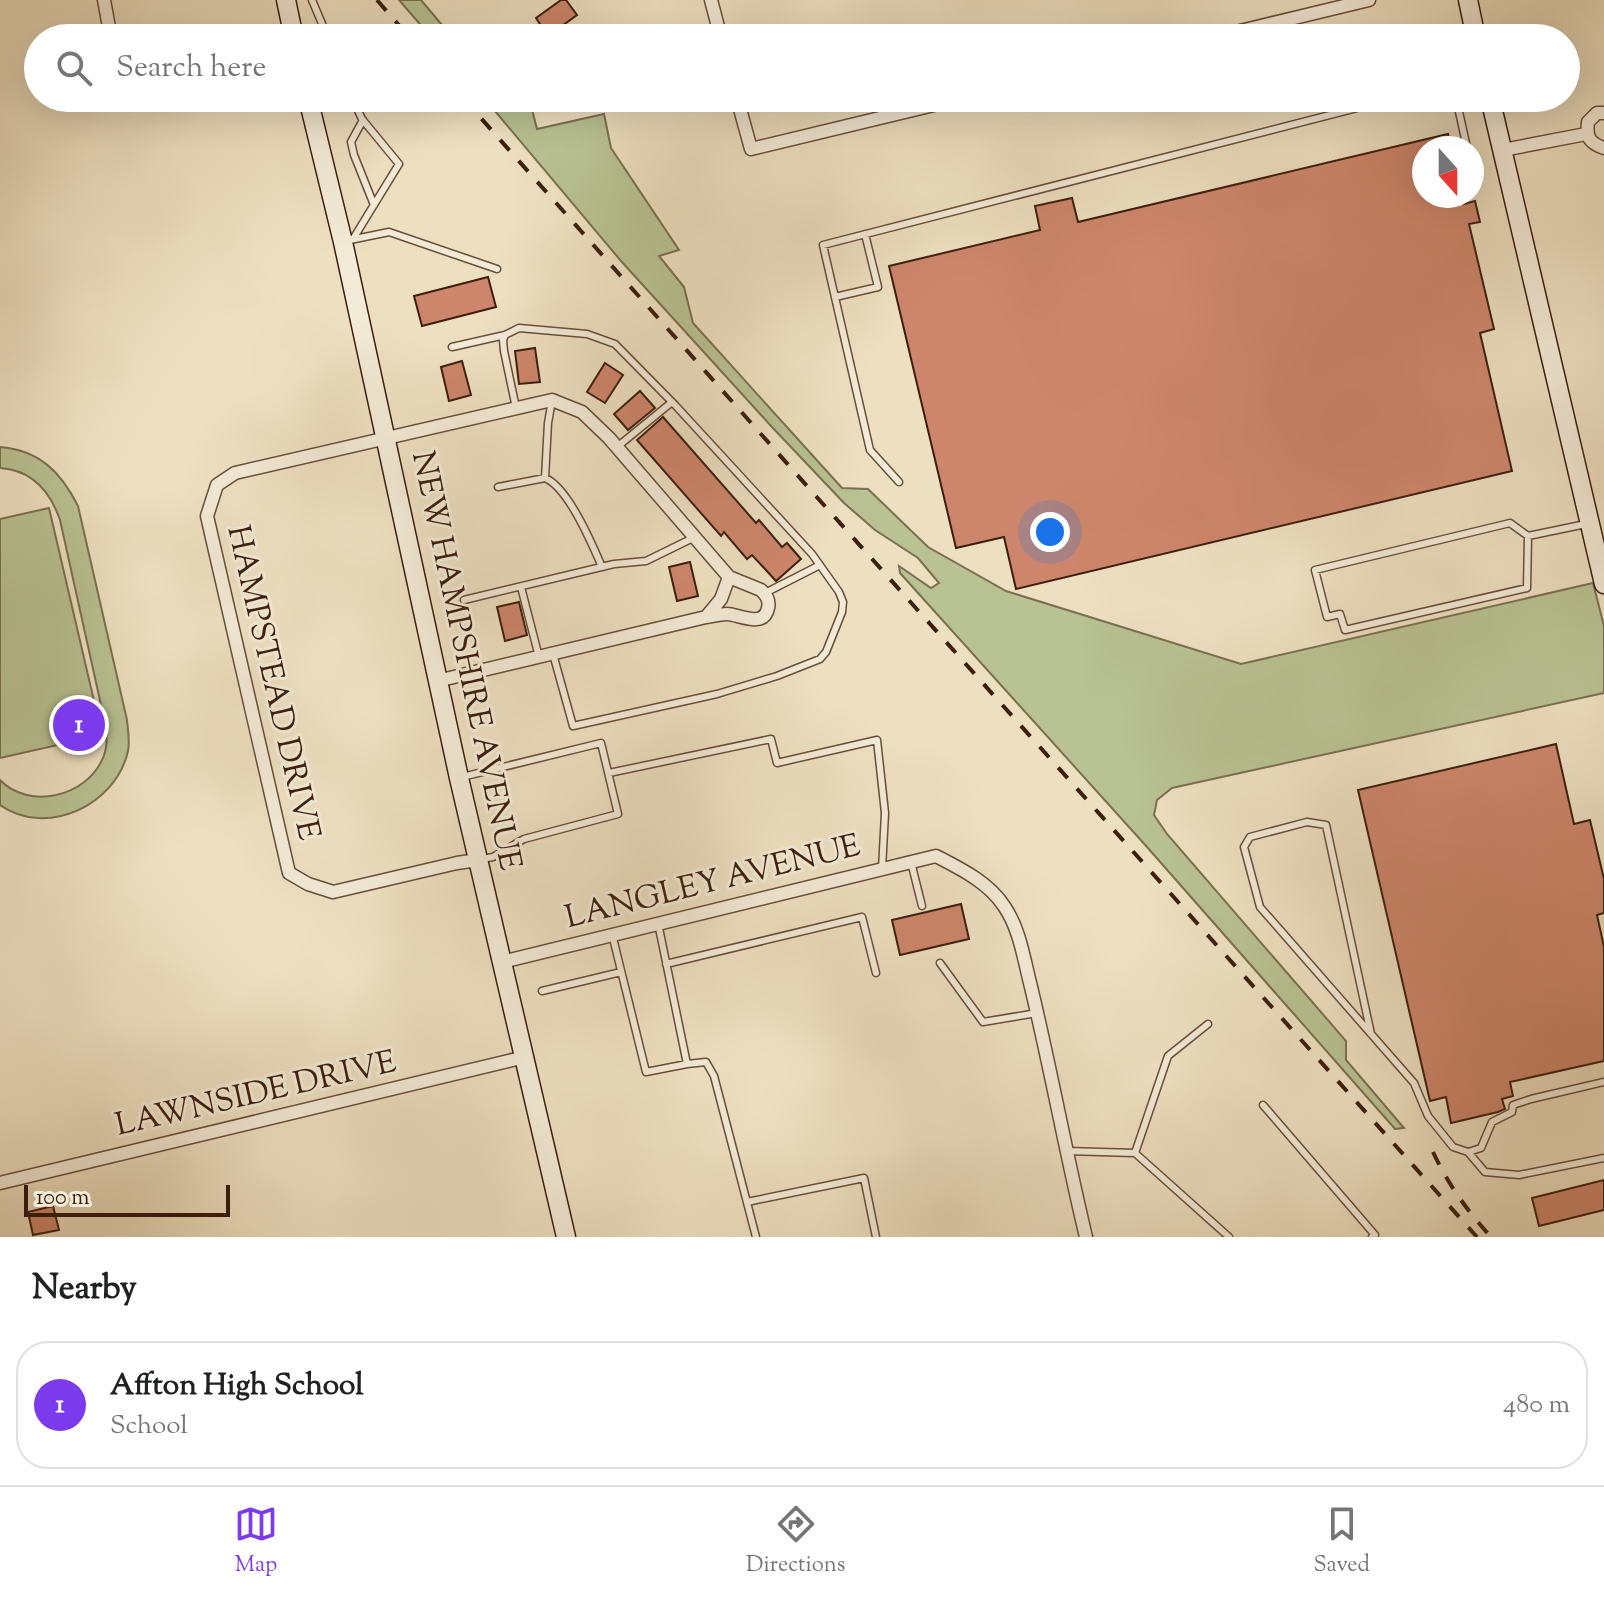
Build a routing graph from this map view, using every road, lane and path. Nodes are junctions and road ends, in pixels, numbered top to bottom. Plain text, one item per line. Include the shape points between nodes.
1 (104, 0) edge
2 (286, 0) edge
3 (312, 0) edge
4 (711, 0) edge
5 (1369, 0) edge
6 (1468, 0) edge
7 (108, 24) edge
8 (291, 24) edge
9 (322, 24) edge
10 (717, 24) edge
11 (1269, 24) edge
12 (1473, 24) edge
13 (312, 112) edge
14 (359, 112) edge
15 (741, 112) edge
16 (905, 112) edge
17 (1341, 112) edge
18 (1459, 112) edge
19 (1494, 112) edge
20 (1604, 113) edge
21 (363, 120) junction
22 (1586, 134) junction
23 (1464, 136) edge
24 (1604, 148) edge
25 (1503, 150) junction
26 (374, 205) junction
27 (865, 234) junction
28 (348, 241) junction
29 (497, 269) dead end
30 (835, 297) junction
31 (505, 335) junction
32 (452, 347) dead end
33 (552, 400) junction
34 (672, 402) junction
35 (516, 408) junction
36 (386, 440) junction
37 (617, 447) junction
38 (545, 478) junction
39 (899, 482) dead end
40 (498, 487) dead end
41 (1590, 523) junction
42 (1528, 536) junction
43 (695, 537) junction
44 (820, 565) junction
45 (602, 567) junction
46 (729, 577) junction
47 (1604, 584) edge
48 (521, 587) junction
49 (765, 593) junction
50 (464, 600) dead end
51 (706, 617) junction
52 (553, 653) junction
53 (539, 657) junction
54 (437, 681) junction
55 (609, 773) junction
56 (459, 778) junction
57 (478, 860) junction
58 (911, 862) junction
59 (882, 869) junction
60 (922, 906) dead end
61 (658, 923) junction
62 (612, 934) junction
63 (502, 962) junction
64 (940, 963) dead end
65 (666, 964) junction
66 (621, 972) junction
67 (876, 973) dead end
68 (542, 991) dead end
69 (1037, 1013) junction
70 (1208, 1024) dead end
71 (1371, 1034) junction
72 (525, 1057) junction
73 (687, 1064) junction
74 (1604, 1082) edge
75 (1263, 1105) dead end
76 (1066, 1151) junction
77 (1468, 1152) junction
78 (1135, 1153) junction
79 (1604, 1158) edge
80 (0, 1183) edge
81 (747, 1202) junction
82 (1375, 1236) edge
83 (566, 1237) edge
84 (756, 1237) edge
85 (876, 1237) edge
86 (1086, 1237) edge
87 (1229, 1237) edge

1 - 7 street
2 - 8 street
3 - 9 lane
4 - 10 street
5 - 11 street
6 - 12 street
13 - 28 street, NEW HAMPSHIRE AVENUE
14 - 21 lane
15 - 16 street via 751,149
17 - 27 lane
18 - 23 lane
19 - 25 street
20 - 22 street via 1588,122
21 - 26 lane via 351,142
21 - 26 lane via 399,164
22 - 24 street
22 - 25 street
25 - 41 street
26 - 28 lane
27 - 30 lane via 823,245
27 - 30 lane via 878,287
28 - 29 lane via 389,232
28 - 36 street, NEW HAMPSHIRE AVENUE
30 - 39 lane via 870,450
31 - 32 lane
31 - 34 lane via 519,328 587,334 615,344
31 - 35 lane
33 - 35 street
33 - 37 street via 582,412
33 - 38 lane
34 - 37 lane
34 - 44 lane
35 - 36 street
36 - 54 street, NEW HAMPSHIRE AVENUE
36 - 57 street, HAMPSTEAD DRIVE via 235,473 217,485 207,516 289,873 333,892
37 - 43 street
38 - 40 lane
38 - 45 lane via 577,513
41 - 42 lane
41 - 47 street
42 - 42 lane via 1510,523 1315,570 1327,617 1340,614 1345,630 1527,588
43 - 45 lane via 646,561
43 - 46 street
44 - 49 lane
44 - 52 lane via 839,592 842,612 820,659 777,676 573,726
45 - 48 lane
46 - 49 street
46 - 51 street via 721,599
48 - 50 lane
48 - 53 lane
49 - 51 street via 768,608 759,618
51 - 52 street
52 - 53 street
53 - 54 street
54 - 56 street, NEW HAMPSHIRE AVENUE
55 - 56 lane via 601,743
55 - 57 lane via 618,814 524,839
55 - 59 lane via 771,739 777,763 877,740 885,813
56 - 57 street, NEW HAMPSHIRE AVENUE
57 - 63 street, NEW HAMPSHIRE AVENUE
58 - 59 street, LANGLEY AVENUE
58 - 60 lane
58 - 69 street, LANGLEY AVENUE via 936,856 976,878 1003,903 1015,923
59 - 61 street, LANGLEY AVENUE
61 - 62 street, LANGLEY AVENUE
61 - 65 lane
62 - 63 street, LANGLEY AVENUE
62 - 66 lane
63 - 72 street, NEW HAMPSHIRE AVENUE
64 - 69 lane via 983,1022
65 - 67 lane via 862,917
65 - 73 lane
66 - 68 lane
66 - 73 lane via 646,1072
69 - 76 street
70 - 78 lane via 1168,1056
71 - 71 lane via 1260,907 1244,847 1250,837 1307,822 1326,825
71 - 77 lane via 1414,1083 1428,1116 1453,1147
72 - 80 street, LAWNSIDE DRIVE
72 - 83 street, NEW HAMPSHIRE AVENUE
73 - 81 lane via 706,1062 714,1076
74 - 77 lane via 1513,1105 1512,1112 1492,1122 1481,1148
75 - 82 lane
76 - 78 lane
76 - 86 street
77 - 79 lane via 1485,1172 1519,1175
78 - 87 lane
81 - 84 lane
81 - 85 lane via 864,1178

